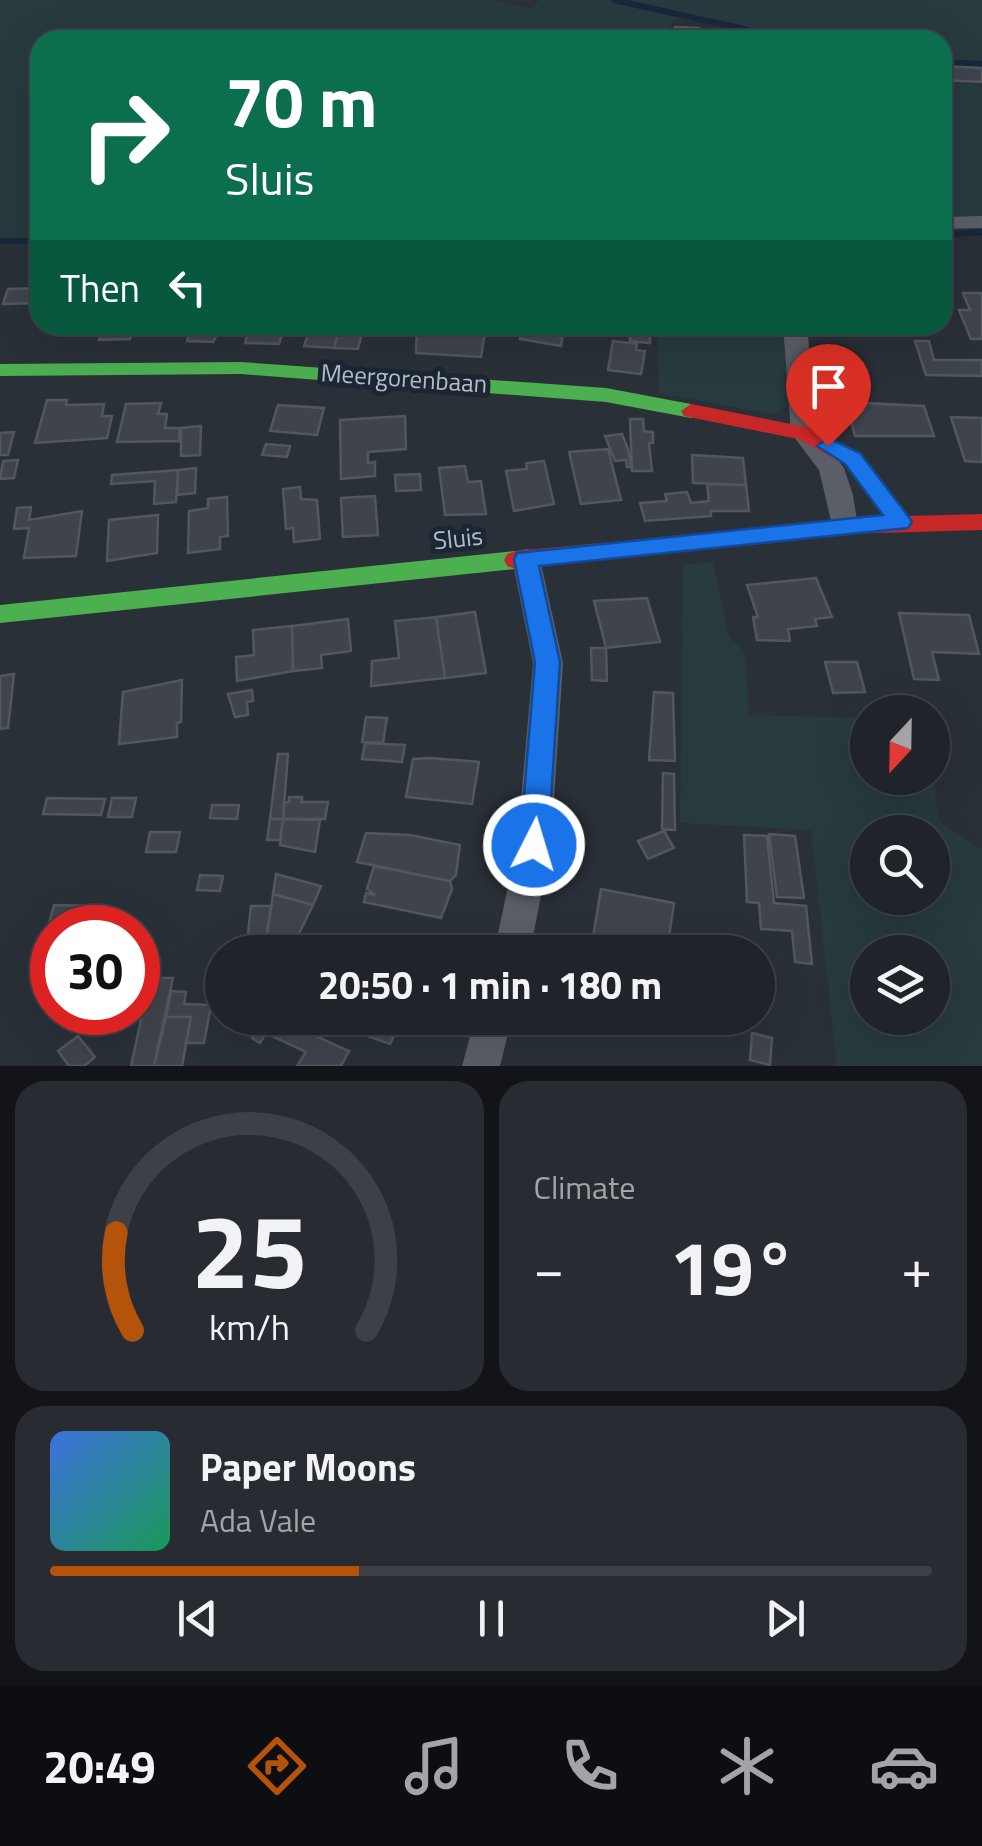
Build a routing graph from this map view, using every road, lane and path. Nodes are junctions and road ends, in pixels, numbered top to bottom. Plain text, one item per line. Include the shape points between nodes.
1 (982, 222) edge
2 (952, 223) edge
3 (795, 335) edge
4 (0, 370) edge
5 (804, 433) junction
6 (900, 522) junction
7 (982, 522) edge
8 (844, 526) junction
9 (526, 559) junction
10 (0, 614) edge
11 (515, 935) edge
12 (489, 1035) edge
13 (481, 1066) edge

1 - 2 street
3 - 5 street
4 - 5 street, Meergorenbaan via 241,368 519,386 606,395
5 - 6 street, Meergorenbaan via 852,458
5 - 8 street via 831,468
6 - 7 street, Sluis
6 - 8 street, Sluis
8 - 9 street, Sluis
9 - 10 street, Sluis
9 - 11 street via 548,662 534,845
12 - 13 street

